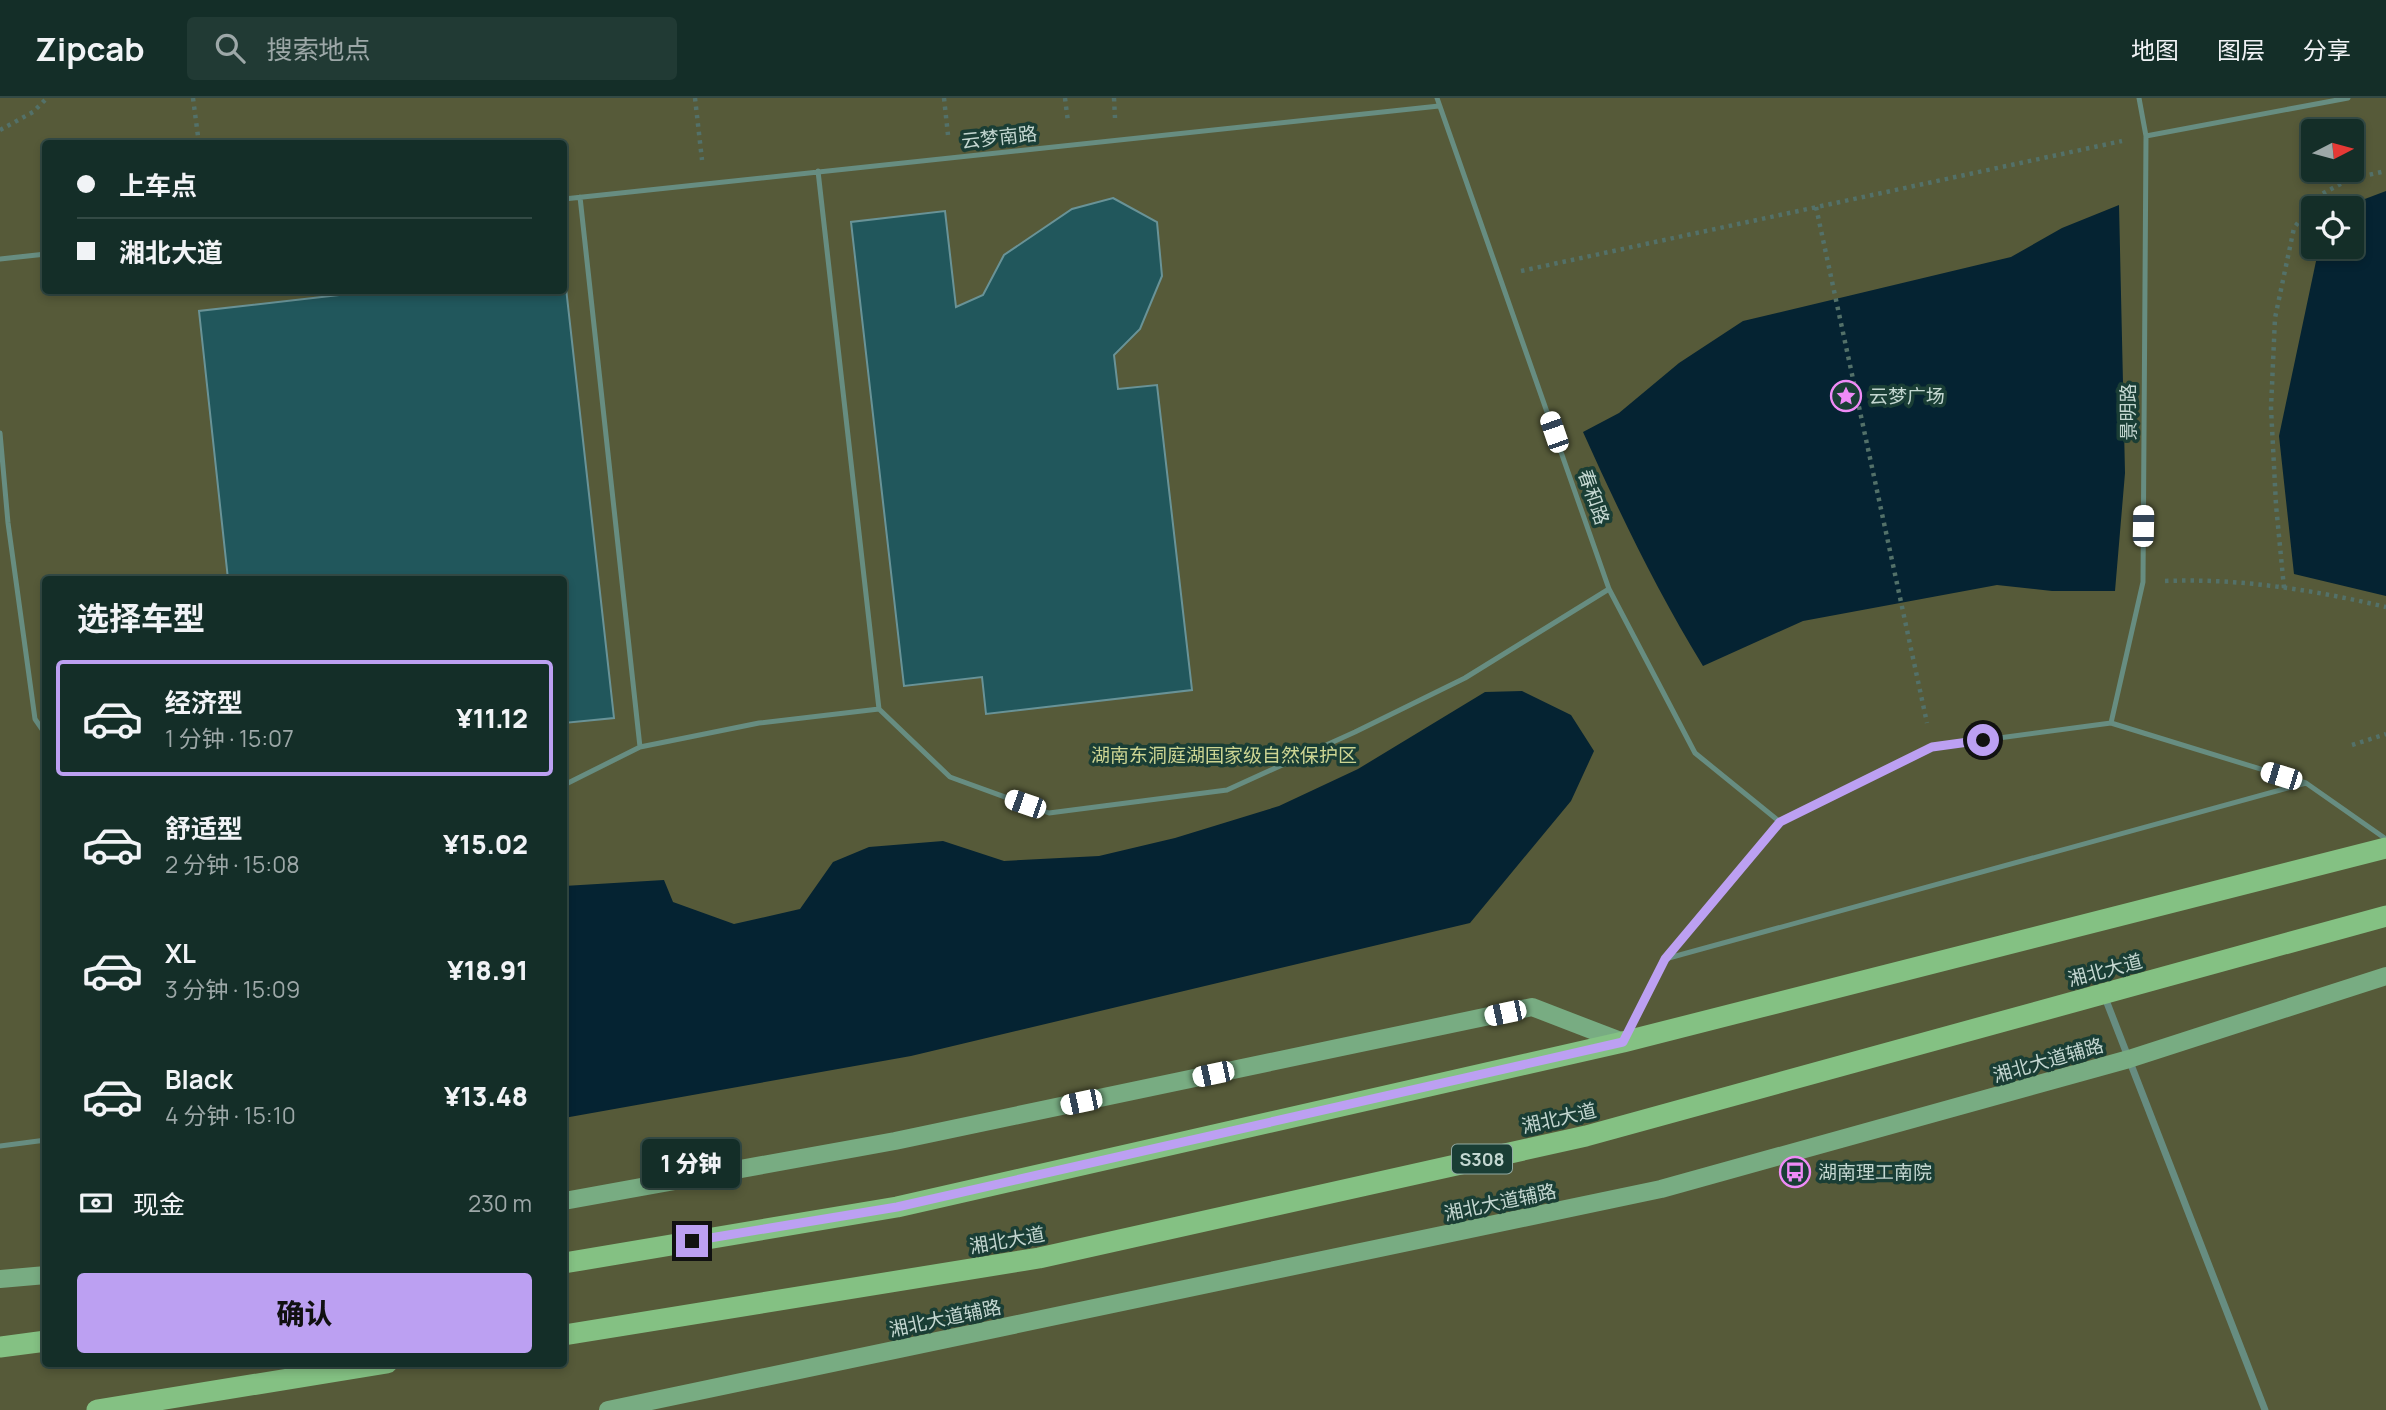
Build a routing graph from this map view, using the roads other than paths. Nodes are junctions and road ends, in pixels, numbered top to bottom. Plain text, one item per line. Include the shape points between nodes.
1 (1437, 98) edge
2 (2139, 98) edge
3 (2348, 98) edge
4 (1438, 106) junction
5 (2146, 136) junction
6 (818, 171) junction
7 (580, 197) junction
8 (567, 199) edge
9 (42, 254) edge
10 (0, 259) edge
11 (0, 433) edge
12 (1609, 589) junction
13 (879, 709) junction
14 (2111, 723) junction
15 (42, 729) edge
16 (640, 747) junction
17 (2306, 783) junction
18 (567, 784) edge
19 (1780, 822) junction
20 (2386, 839) edge
21 (2386, 848) edge
22 (2386, 916) edge
23 (1665, 959) junction
24 (2386, 975) edge
25 (2104, 994) junction
26 (1623, 1042) junction
27 (2129, 1059) junction
28 (42, 1141) edge
29 (0, 1146) edge
30 (567, 1200) edge
31 (567, 1262) edge
32 (42, 1275) edge
33 (0, 1279) edge
34 (567, 1335) edge
35 (42, 1342) edge
36 (0, 1347) edge
37 (362, 1367) edge
38 (97, 1410) edge
39 (608, 1410) edge
40 (2264, 1410) edge

1 - 4 lane, 春和路
2 - 5 lane, 景明路
3 - 5 lane
4 - 6 lane, 云梦南路
4 - 12 lane, 春和路
5 - 14 lane, 景明路 via 2143,582
6 - 7 lane, 云梦南路
6 - 13 lane
7 - 8 lane, 云梦南路
7 - 16 lane
9 - 10 lane
11 - 15 lane via 35,719
12 - 13 lane via 1465,678 1227,790 1049,813 950,778
12 - 19 lane, 春和路 via 1695,753
13 - 16 lane via 759,723
14 - 17 lane
14 - 19 lane via 1932,747
16 - 18 lane
17 - 20 lane
17 - 23 lane
19 - 23 lane
21 - 26 highway
22 - 25 highway, 湘北大道 / S308
23 - 26 lane
24 - 27 main road, 湘北大道辅路
25 - 27 street
25 - 34 highway, 湘北大道 / S308 via 1586,1136 1066,1252
26 - 30 main road via 1532,1007 895,1141
26 - 31 highway via 897,1207
27 - 39 main road, 湘北大道辅路 via 1661,1189
27 - 40 street
28 - 29 lane
32 - 33 main road
35 - 36 highway
37 - 38 highway

